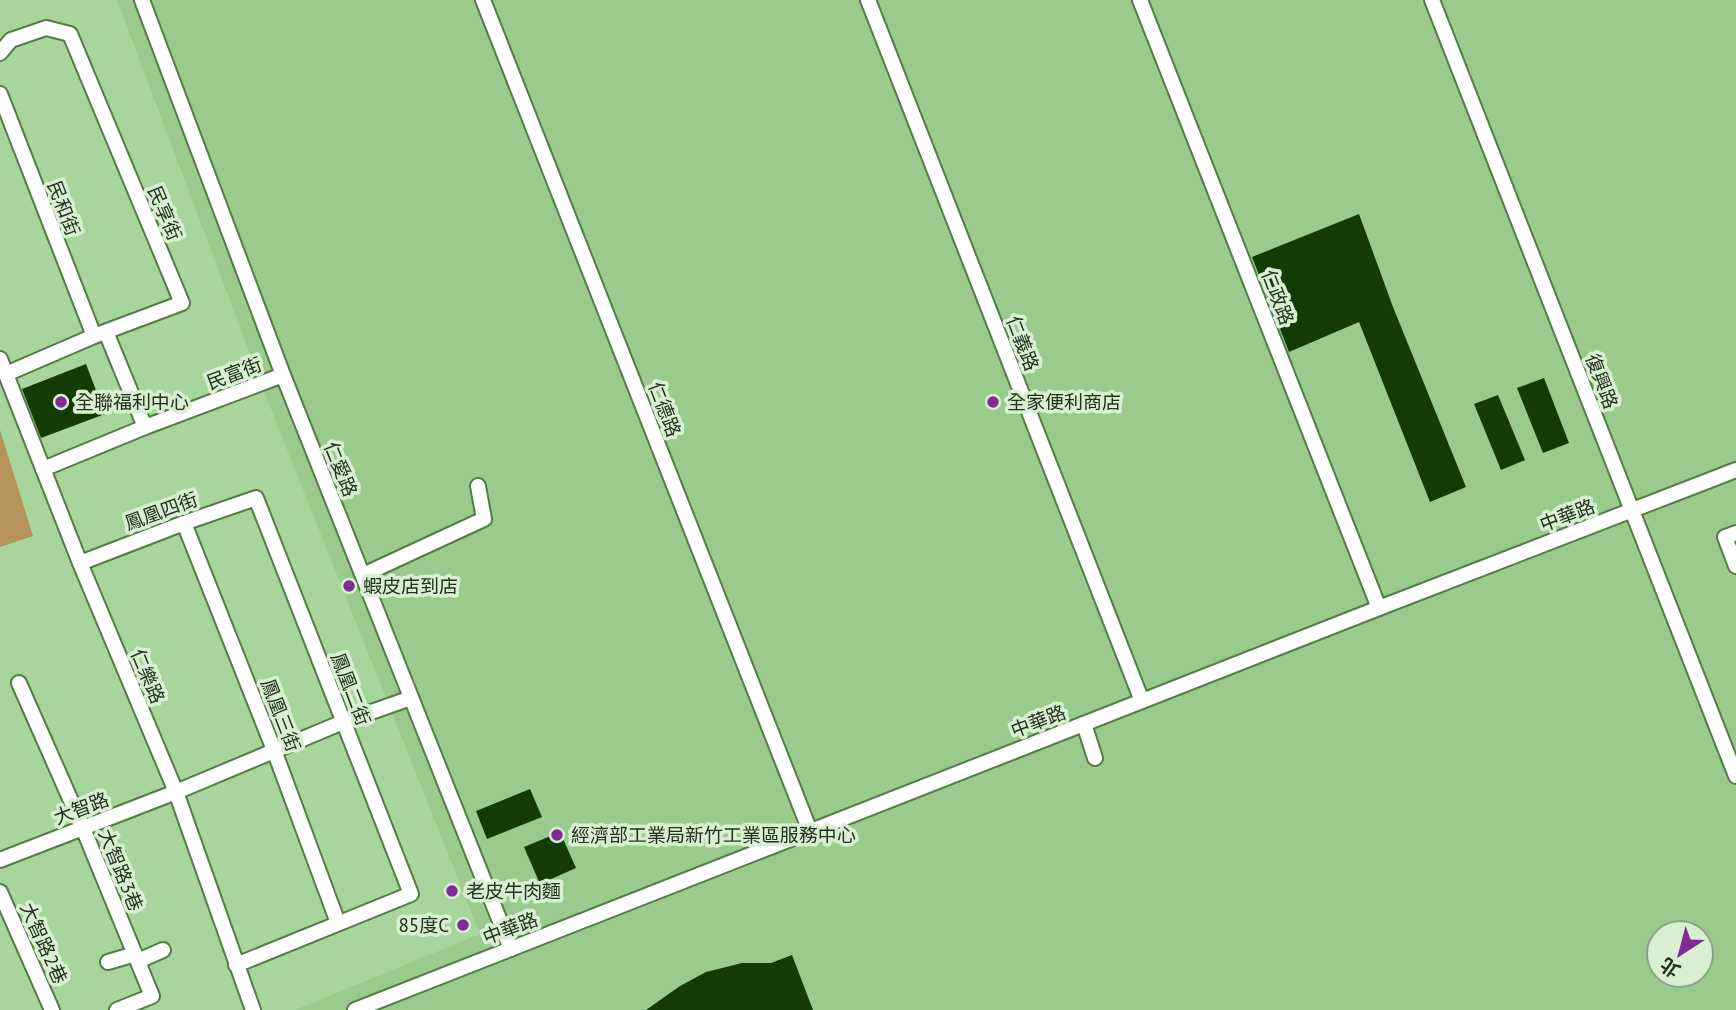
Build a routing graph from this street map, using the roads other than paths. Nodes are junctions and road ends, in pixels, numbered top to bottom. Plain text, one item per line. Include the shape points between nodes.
1 (142, 0) edge
2 (483, 0) edge
3 (868, 0) edge
4 (1140, 0) edge
5 (1432, 0) edge
6 (0, 53) edge
7 (0, 94) edge
8 (2, 111) edge
9 (100, 334) junction
10 (0, 359) edge
11 (6, 374) junction
12 (283, 375) junction
13 (145, 426) junction
14 (43, 469) junction
15 (1736, 470) edge
16 (478, 486) dead end
17 (256, 498) joint
18 (1633, 510) junction
19 (184, 523) junction
20 (1736, 533) edge
21 (80, 563) junction
22 (1736, 566) edge
23 (363, 575) junction
24 (1378, 608) junction
25 (19, 683) dead end
26 (411, 698) junction
27 (1142, 701) junction
28 (343, 722) junction
29 (1084, 724) junction
30 (274, 750) junction
31 (1095, 758) dead end
32 (1736, 776) edge
33 (176, 792) junction
34 (83, 828) junction
35 (810, 831) junction
36 (0, 860) edge
37 (0, 892) edge
38 (338, 923) junction
39 (511, 949) junction
40 (163, 950) dead end
41 (136, 958) junction
42 (108, 962) dead end
43 (236, 965) junction
44 (52, 1010) edge
45 (117, 1010) edge
46 (253, 1010) edge
47 (355, 1010) edge

1 - 12 street, 仁愛路
2 - 35 street, 仁德路
3 - 27 street, 仁義路
4 - 24 street, 仁政路
5 - 18 street, 復興路
6 - 9 street, 民享街 via 11,40 46,28 70,34 182,303
7 - 8 street, 民和街
8 - 9 street, 民和街
9 - 11 street, 民享街
9 - 13 street, 民和街
10 - 11 street, 仁樂路
11 - 14 street, 仁樂路
12 - 13 street, 民富街
12 - 23 street, 仁愛路
13 - 14 street, 民富街
14 - 21 street, 仁樂路
15 - 18 street, 中華路
16 - 23 street via 484,519
17 - 19 street, 鳳凰四街
17 - 28 street, 鳳凰二街
18 - 24 street, 中華路
18 - 32 street, 復興路
19 - 21 street, 鳳凰四街
19 - 30 street, 鳳凰三街
20 - 22 street via 1725,537
21 - 33 street, 仁樂路
23 - 26 street, 仁愛路
24 - 27 street, 中華路
25 - 34 street, 大智路3巷
26 - 28 street, 大智路
26 - 39 street, 仁愛路
27 - 29 street, 中華路
28 - 30 street, 大智路
28 - 38 street, 鳳凰二街 via 411,894
29 - 31 street
29 - 35 street, 中華路
30 - 33 street, 大智路
30 - 38 street, 鳳凰三街
33 - 34 street, 大智路
33 - 43 street, 仁樂路
34 - 36 street, 大智路
34 - 41 street, 大智路3巷
35 - 39 street, 中華路
37 - 44 street, 大智路2巷
38 - 43 street
39 - 47 street, 中華路
40 - 41 street
41 - 42 street
41 - 45 street, 大智路3巷 via 152,996
43 - 46 street, 仁樂路

